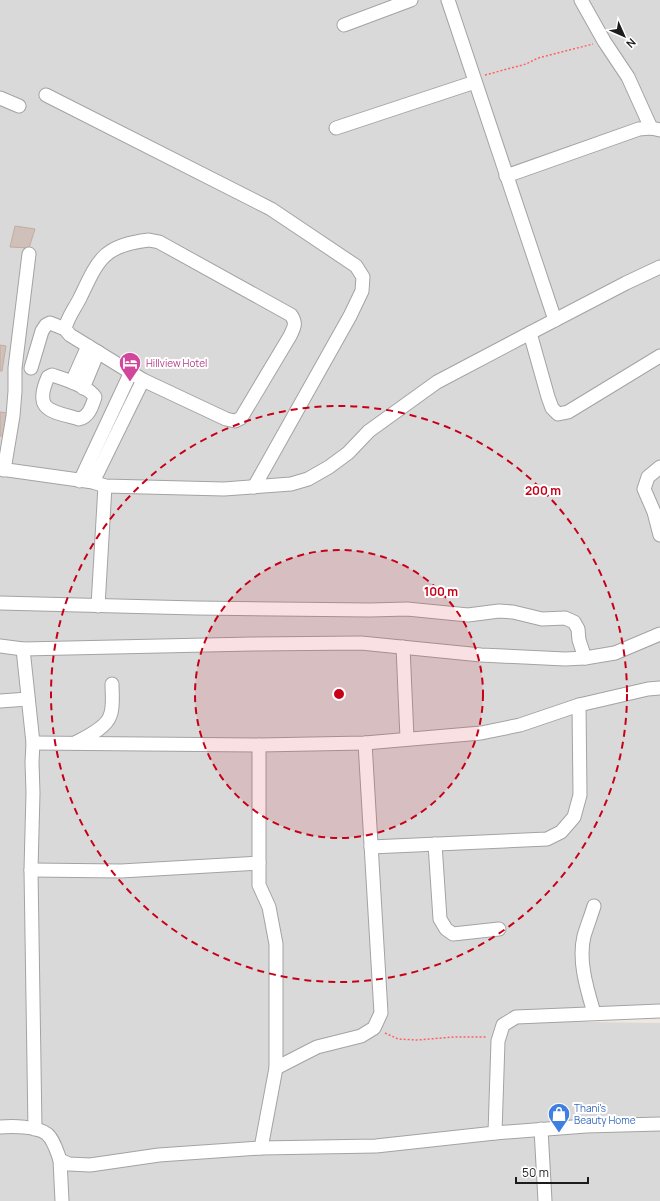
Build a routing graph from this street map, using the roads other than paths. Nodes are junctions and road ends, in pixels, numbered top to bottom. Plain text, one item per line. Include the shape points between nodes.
1 (411, 0) edge
2 (448, 0) edge
3 (581, 0) edge
4 (344, 25) dead end
5 (474, 80) junction
6 (46, 95) dead end
7 (0, 98) edge
8 (19, 106) dead end
9 (336, 128) dead end
10 (656, 129) edge
11 (506, 176) junction
12 (29, 254) dead end
13 (660, 267) edge
14 (555, 320) junction
15 (65, 329) junction
16 (530, 333) junction
17 (93, 349) junction
18 (660, 356) edge
19 (31, 368) dead end
20 (131, 372) junction
21 (143, 380) junction
22 (77, 385) dead end
23 (660, 467) edge
24 (2, 469) edge
25 (80, 481) junction
26 (99, 484) junction
27 (254, 487) junction
28 (660, 535) edge
29 (0, 603) edge
30 (98, 606) junction
31 (660, 634) edge
32 (579, 640) junction
33 (0, 646) edge
34 (403, 648) junction
35 (23, 649) junction
36 (585, 658) junction
37 (565, 659) junction
38 (112, 684) dead end
39 (660, 688) edge
40 (28, 699) junction
41 (0, 701) edge
42 (579, 705) junction
43 (407, 738) junction
44 (33, 743) junction
45 (75, 743) junction
46 (365, 743) junction
47 (259, 745) junction
48 (435, 844) junction
49 (371, 847) junction
50 (259, 863) junction
51 (31, 870) junction
52 (594, 906) dead end
53 (499, 929) dead end
54 (660, 1010) edge
55 (594, 1013) junction
56 (276, 1068) junction
57 (660, 1124) edge
58 (0, 1127) edge
59 (35, 1129) junction
60 (541, 1129) junction
61 (495, 1133) junction
62 (261, 1148) junction
63 (60, 1160) junction
64 (62, 1201) edge
65 (545, 1201) edge

1 - 4 street
2 - 5 street
3 - 10 street
5 - 9 street
5 - 11 street
6 - 27 street via 271,209 356,266 363,277 362,291 350,316
7 - 8 street
10 - 11 street via 639,129
11 - 14 street
12 - 24 street via 15,368 13,416
13 - 14 street
14 - 16 street
15 - 17 street
15 - 19 street via 50,323 46,325 42,330
15 - 21 street via 94,269 106,254 136,241 149,240 159,242 291,315 294,320 290,336 238,420 226,419
16 - 18 street via 548,397 552,408 558,414 568,412
16 - 27 street via 437,382 376,426 348,452 308,479 292,484
17 - 20 street
17 - 22 street
20 - 21 street
20 - 25 street
21 - 26 street
23 - 28 street via 648,477 644,489
24 - 25 street
25 - 26 street
26 - 27 street via 224,489
26 - 30 street
29 - 30 street
30 - 32 street via 407,609 468,615 499,611 542,619 565,618 574,622
31 - 36 street via 614,654
32 - 36 street
32 - 37 street
33 - 35 street
34 - 35 street via 361,644 252,644
34 - 37 street
34 - 43 street
35 - 40 street
36 - 37 street
38 - 45 street via 112,708 105,724
39 - 42 street
40 - 41 street
40 - 44 street
42 - 43 street via 520,725 481,733
42 - 48 street via 580,794 574,817 561,832 547,839
43 - 46 street
44 - 45 street
44 - 51 street
45 - 47 street
46 - 47 street
46 - 49 street
47 - 50 street
48 - 49 street
48 - 53 street via 440,918 446,928 453,934
49 - 56 street via 381,1013 374,1028 361,1036 317,1048
50 - 51 street via 121,871
50 - 56 street via 259,885 269,907 276,944
51 - 59 street
52 - 55 street via 584,937 582,956 586,986
54 - 55 street
55 - 61 street via 516,1017 503,1025 498,1041
56 - 62 street
57 - 60 street
58 - 59 street
59 - 63 street via 47,1134
60 - 61 street
60 - 65 street
61 - 62 street via 376,1146
62 - 63 street via 159,1155 90,1165 70,1164
63 - 64 street

